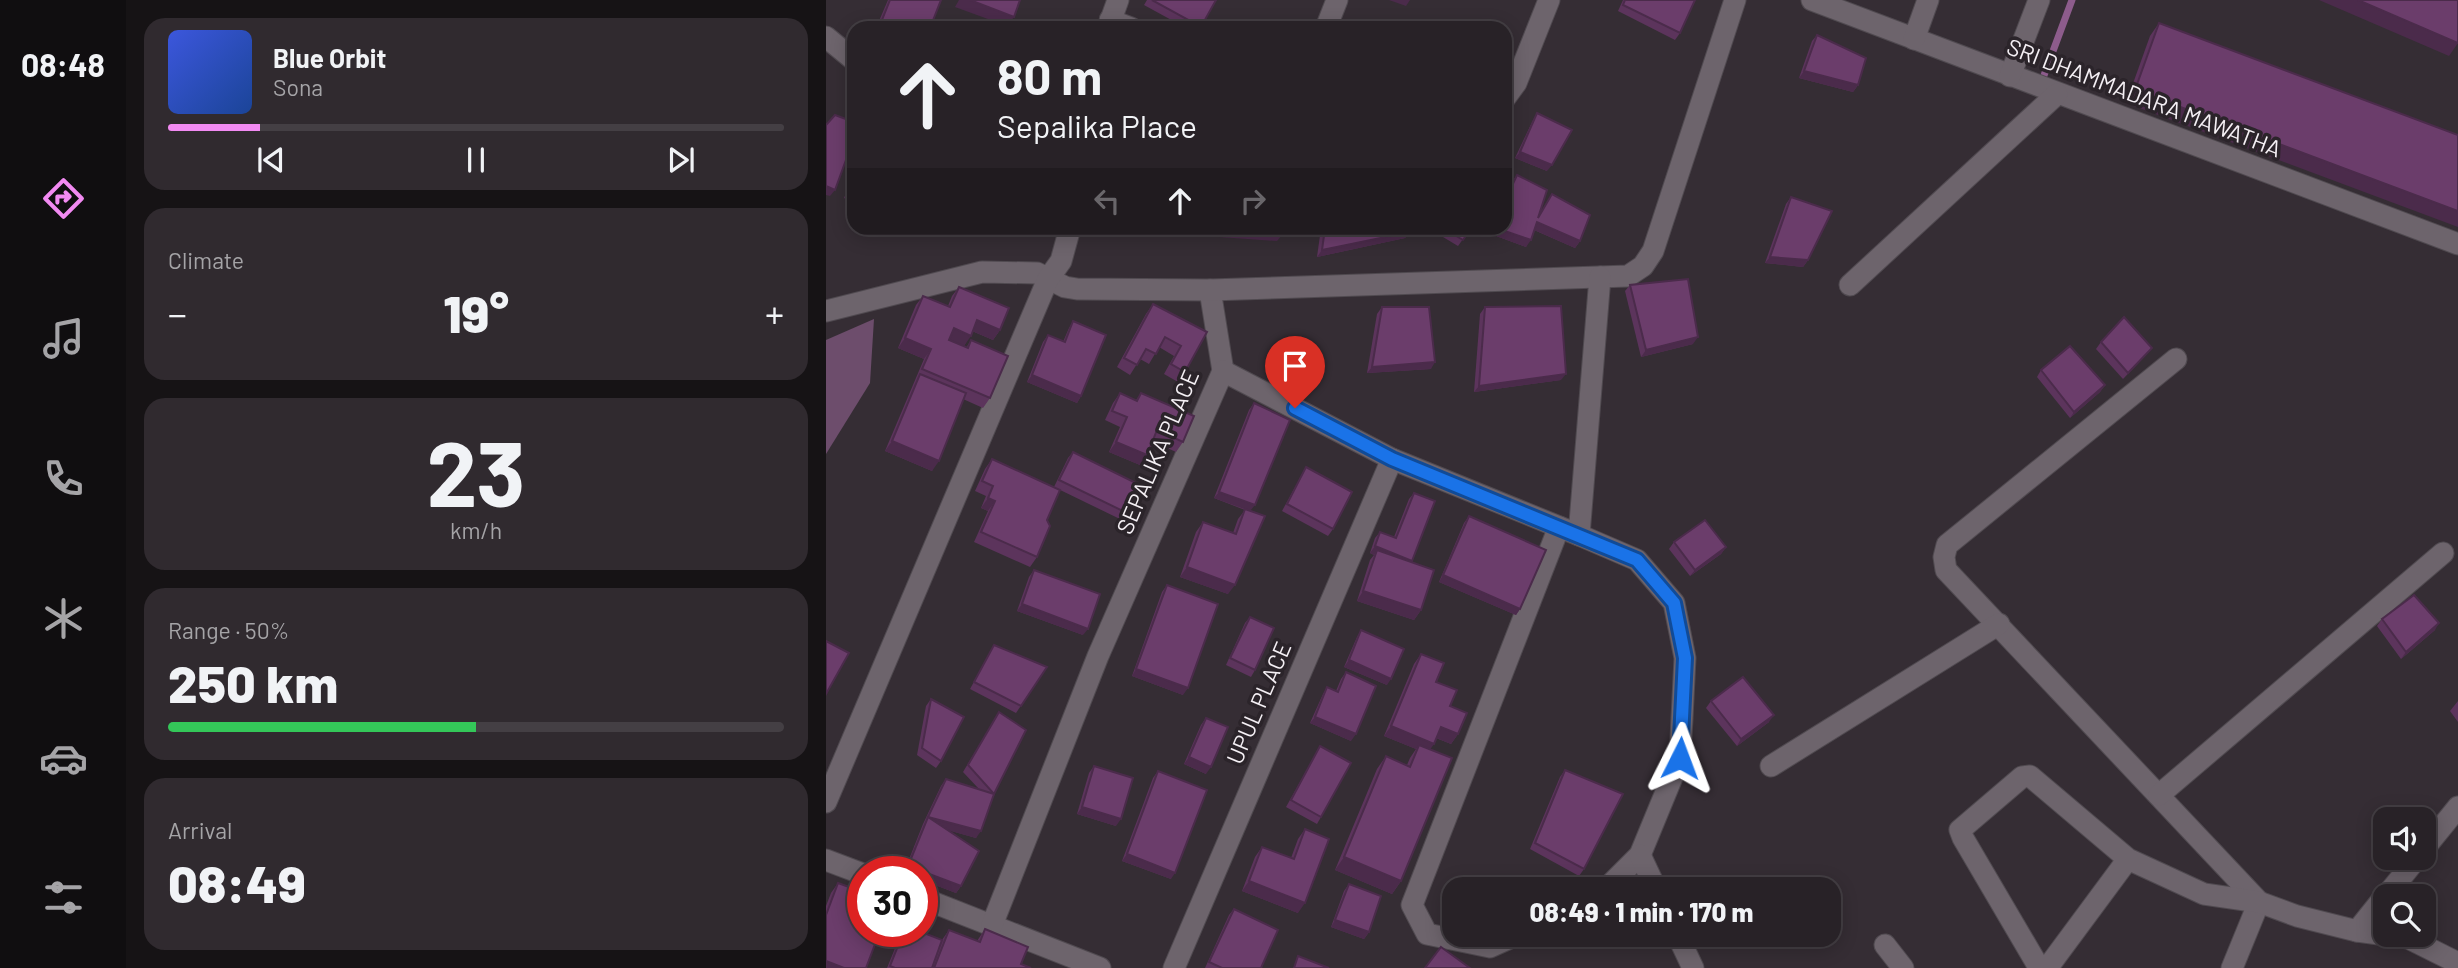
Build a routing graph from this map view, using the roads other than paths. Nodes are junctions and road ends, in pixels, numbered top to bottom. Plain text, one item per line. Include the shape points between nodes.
1 (1336, 0) edge
2 (1549, 0) edge
3 (1735, 0) edge
4 (1812, 0) edge
5 (1928, 0) edge
6 (2039, 0) edge
7 (1328, 21) edge
8 (826, 37) edge
9 (1914, 39) junction
10 (847, 54) edge
11 (2010, 76) junction
12 (1512, 88) edge
13 (2057, 93) junction
14 (1068, 235) edge
15 (2458, 244) edge
16 (1600, 277) junction
17 (1048, 279) junction
18 (1850, 285) dead end
19 (1210, 290) junction
20 (826, 311) edge
21 (2176, 359) dead end
22 (1223, 370) junction
23 (1392, 459) junction
24 (1569, 531) junction
25 (2443, 552) dead end
26 (1999, 624) junction
27 (1771, 766) dead end
28 (2159, 795) junction
29 (826, 803) edge
30 (2458, 807) edge
31 (2436, 834) edge
32 (1640, 855) junction
33 (2128, 859) junction
34 (826, 860) edge
35 (847, 868) edge
36 (2407, 870) edge
37 (1618, 877) edge
38 (1650, 877) edge
39 (2395, 884) edge
40 (2259, 902) junction
41 (938, 904) edge
42 (2373, 911) edge
43 (992, 925) junction
44 (2357, 931) junction
45 (1442, 937) edge
46 (1885, 945) dead end
47 (1683, 947) edge
48 (2458, 963) edge
49 (1100, 968) edge
50 (1174, 968) edge
51 (1693, 968) edge
52 (1903, 968) edge
53 (2232, 968) edge

1 - 7 street
2 - 12 street
3 - 16 street via 1653,251 1643,266 1628,276
4 - 9 street, SRI DHAMMADARA MAWATHA
5 - 9 street
6 - 11 street
8 - 10 street
9 - 11 street, SRI DHAMMADARA MAWATHA
11 - 13 street, SRI DHAMMADARA MAWATHA
13 - 15 street, SRI DHAMMADARA MAWATHA
13 - 18 street
14 - 17 street via 1061,261
16 - 19 street
16 - 24 street
17 - 19 street via 1077,289
17 - 20 street via 1037,273 982,272
17 - 29 street
19 - 22 street
21 - 26 street via 1947,545 1946,570
22 - 23 street, SEPALIKA PLACE
22 - 43 street, SEPALIKA PLACE via 1098,656
23 - 24 street, SEPALIKA PLACE
23 - 50 street, UPUL PLACE
24 - 32 street, SEPALIKA PLACE via 1637,560 1674,603 1685,658 1680,758
24 - 45 street via 1412,905 1427,934
25 - 28 street
26 - 27 street
26 - 28 street
28 - 40 street
30 - 31 street
32 - 37 street
32 - 38 street
33 - 33 street via 2030,776 2022,777 1960,830 2042,968 2048,967
33 - 40 street via 2204,894
34 - 35 street
36 - 39 street
40 - 44 street
40 - 53 street
41 - 43 street
42 - 44 street
43 - 49 street
44 - 48 street via 2408,938
46 - 52 street
47 - 51 street

